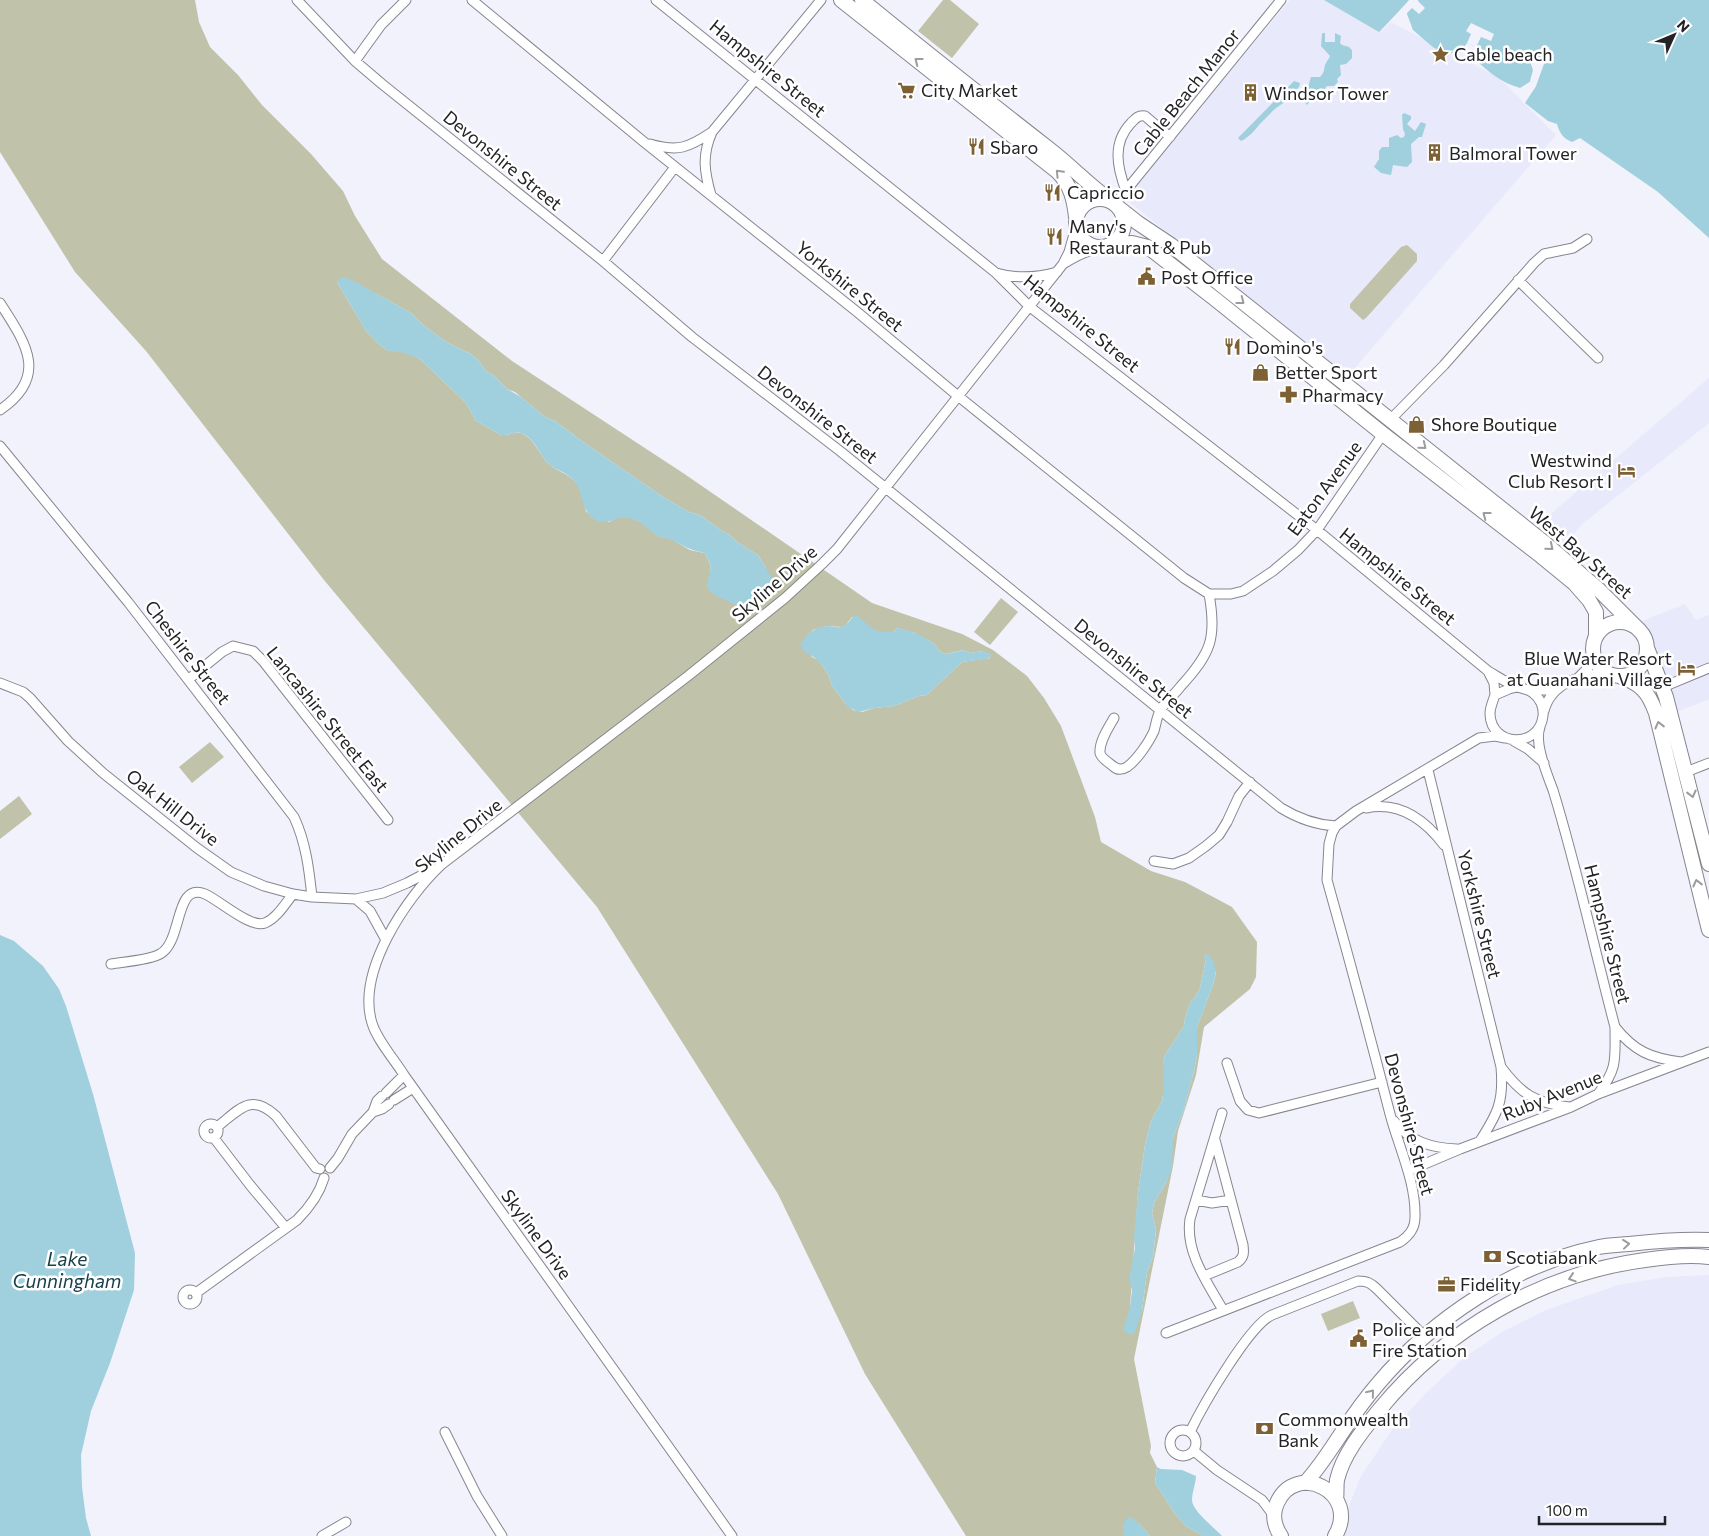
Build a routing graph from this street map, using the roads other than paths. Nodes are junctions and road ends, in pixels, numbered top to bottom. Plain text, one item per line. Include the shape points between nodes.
1 (297, 0) edge
2 (406, 0) edge
3 (472, 0) edge
4 (656, 0) edge
5 (821, 0) edge
6 (841, 0) edge
7 (862, 0) edge
8 (1281, 0) edge
9 (355, 61) junction
10 (756, 79) junction
11 (712, 132) junction
12 (1170, 137) junction
13 (644, 142) junction
14 (675, 167) junction
15 (1126, 191) junction
16 (711, 195) junction
17 (1115, 204) junction
18 (1076, 222) junction
19 (1587, 239) dead end
20 (1106, 246) junction
21 (603, 261) junction
22 (1060, 268) junction
23 (996, 273) junction
24 (1518, 280) junction
25 (0, 303) edge
26 (1030, 307) junction
27 (1598, 358) dead end
28 (958, 396) junction
29 (0, 410) edge
30 (1390, 420) junction
31 (1383, 434) junction
32 (0, 446) edge
33 (885, 488) junction
34 (1316, 530) junction
35 (1209, 594) junction
36 (1640, 631) junction
37 (1596, 635) junction
38 (1647, 648) junction
39 (1594, 657) junction
40 (1709, 668) edge
41 (1488, 671) junction
42 (1614, 675) junction
43 (1579, 677) junction
44 (188, 680) junction
45 (0, 683) edge
46 (1560, 687) junction
47 (1663, 687) junction
48 (1521, 688) junction
49 (1496, 695) junction
50 (1160, 710) junction
51 (1544, 711) junction
52 (1490, 715) junction
53 (1114, 718) dead end
54 (1542, 723) junction
55 (1510, 739) junction
56 (1472, 742) junction
57 (1544, 763) junction
58 (1709, 763) edge
59 (1428, 770) junction
60 (1686, 772) junction
61 (1250, 782) junction
62 (1356, 811) junction
63 (388, 820) dead end
64 (1336, 826) junction
65 (1447, 849) junction
66 (1154, 860) dead end
67 (1709, 864) edge
68 (441, 865) junction
69 (293, 894) junction
70 (312, 897) junction
71 (356, 898) junction
72 (1709, 930) edge
73 (386, 940) junction
74 (111, 964) dead end
75 (1615, 1027) junction
76 (1709, 1052) edge
77 (1682, 1062) junction
78 (1227, 1063) dead end
79 (1501, 1067) junction
80 (404, 1075) junction
81 (1382, 1082) junction
82 (413, 1088) junction
83 (1598, 1094) junction
84 (388, 1098) junction
85 (1571, 1107) junction
86 (1222, 1113) dead end
87 (1391, 1117) junction
88 (217, 1126) junction
89 (214, 1138) junction
90 (1215, 1138) junction
91 (1480, 1141) junction
92 (1460, 1149) junction
93 (1408, 1171) junction
94 (325, 1172) junction
95 (1196, 1200) junction
96 (1231, 1200) junction
97 (286, 1228) junction
98 (1709, 1240) edge
99 (1709, 1257) edge
100 (1204, 1276) junction
101 (196, 1293) dead end
102 (1223, 1310) junction
103 (1166, 1333) dead end
104 (1424, 1336) junction
105 (445, 1432) dead end
106 (1190, 1432) junction
107 (1194, 1451) junction
108 (1305, 1483) junction
109 (1284, 1493) junction
110 (1257, 1496) junction
111 (1336, 1499) junction
112 (1274, 1516) junction
113 (346, 1522) dead end
114 (322, 1536) edge
115 (502, 1536) edge
116 (732, 1536) edge
117 (1281, 1536) edge
118 (1335, 1536) edge

1 - 9 street, Devonshire Street
2 - 9 street via 381,25
3 - 13 street, Yorkshire Street
4 - 10 street, Hampshire Street
5 - 10 street
18 -> 6 main road via 1071,190 1058,172
7 - 17 main road, West Bay Street
8 - 12 street, Cable Beach Manor
9 - 21 street, Devonshire Street
10 - 11 street
10 - 23 street, Hampshire Street
11 - 13 street via 681,148
11 - 16 street via 704,158
12 - 15 street, Cable Beach Manor
12 - 15 street via 1145,116 1137,117 1128,126 1117,150
13 - 14 street, Yorkshire Street
14 - 16 street, Yorkshire Street
14 - 21 street
15 - 17 street, Cable Beach Manor
16 - 28 street, Yorkshire Street
17 - 18 main road via 1102,199 1088,202 1080,208
17 - 20 main road via 1124,218 1124,228 1119,238
17 -> 30 main road, West Bay Street
18 - 20 main road via 1079,235 1085,242
18 - 22 street, Skyline Drive via 1071,246
19 - 24 street via 1573,248 1544,254
20 - 22 street, Skyline Drive via 1082,253
20 - 31 main road, West Bay Street via 1132,242 1148,247
21 - 33 street, Devonshire Street via 692,337
22 - 23 street via 1024,278
22 - 26 street, Skyline Drive
23 - 26 street, Hampshire Street
24 - 27 street
24 - 30 street via 1444,365
25 - 29 street via 24,341 29,365 23,388
26 - 28 street, Skyline Drive
26 - 34 street, Hampshire Street
28 - 33 street, Skyline Drive
28 - 35 street, Yorkshire Street via 1184,578
30 -> 36 main road, West Bay Street via 1546,544
31 - 34 street, Eaton Avenue
37 -> 31 main road, West Bay Street via 1596,612 1574,583
32 - 44 street, Cheshire Street
33 - 50 street, Devonshire Street
33 - 68 street, Skyline Drive via 836,549 785,598
34 - 35 street, Eaton Avenue via 1286,560 1243,591
34 - 41 street, Hampshire Street
35 - 50 street via 1213,615 1210,645 1198,667
36 - 37 main road via 1627,623 1617,622 1607,625
36 - 38 main road
37 - 39 main road via 1592,649
38 - 42 main road via 1645,660 1637,670 1625,676
38 - 47 main road
39 - 42 main road via 1600,668
39 - 43 street
40 - 47 street
41 - 48 street, Hampshire Street
41 - 49 street
42 - 43 street
72 -> 42 main road via 1656,713 1643,689 1635,682
43 - 46 street
44 - 63 street, Lancashire Street East via 233,646 253,651
44 - 70 street, Cheshire Street via 294,817 307,853
45 - 69 street, Oak Hill Drive via 23,692 103,773 197,848 231,872
46 - 48 street via 1543,690
46 - 51 street via 1549,697
47 - 60 main road
48 - 49 street via 1508,689
48 - 51 street via 1533,693
49 - 52 street
50 - 53 street via 1149,741 1131,763 1121,769 1112,766 1100,752
50 - 61 street, Devonshire Street
51 - 54 street
52 - 55 street via 1494,728
52 - 56 street via 1485,730
54 - 55 street via 1528,738
54 - 57 street, Hampshire Street via 1539,732
55 - 56 street via 1495,736
55 - 57 street
56 - 59 street
57 - 75 street, Hampshire Street
58 - 60 street
59 - 62 street
59 - 65 street, Yorkshire Street
60 -> 67 main road
61 - 64 street, Devonshire Street via 1296,816 1309,822
61 - 66 street via 1219,835 1206,846 1173,864
62 - 64 street
62 - 65 street via 1378,806 1410,814 1435,833
64 - 81 street, Devonshire Street via 1329,844 1327,880
65 - 79 street, Yorkshire Street
68 - 71 street, Oak Hill Drive via 383,893
68 - 73 street, Skyline Drive via 412,896
69 - 70 street, Oak Hill Drive
69 - 74 street via 276,915 260,924 251,922 200,891 191,893 164,951
70 - 71 street, Oak Hill Drive
71 - 73 street via 370,912
73 - 80 street, Skyline Drive via 371,980 369,1002 376,1032
75 - 77 street, Hampshire Street via 1626,1040 1645,1053
75 - 83 street, Hampshire Street via 1613,1072
76 - 77 street, Ruby Avenue
77 - 83 street, Ruby Avenue
78 - 81 street via 1240,1101 1248,1110 1259,1113
79 - 85 street, Yorkshire Street via 1513,1083 1532,1097 1549,1104
79 - 91 street, Yorkshire Street via 1497,1113
80 - 82 street, Skyline Drive
80 - 84 street
81 - 87 street, Devonshire Street
82 - 84 street
82 - 116 street, Skyline Drive
83 - 85 street, Ruby Avenue
84 - 94 street via 378,1101 374,1112 352,1134
85 - 91 street, Ruby Avenue
86 - 90 street
87 - 92 street via 1402,1131 1418,1141
87 - 93 street, Devonshire Street
88 - 89 street via 218,1134
88 - 89 street via 210,1124 204,1128 205,1136
88 - 94 street via 245,1105 261,1105 276,1116 316,1168
89 - 97 street
90 - 95 street
90 - 96 street
91 - 92 street, Ruby Avenue
92 - 93 street, Ruby Avenue
93 - 102 street, Devonshire Street via 1415,1218 1412,1230 1405,1238
94 - 97 street via 318,1195
95 - 96 street via 1212,1203
95 - 100 street via 1190,1219 1189,1242
96 - 100 street via 1243,1245 1242,1258
97 - 101 street
104 -> 98 main road via 1501,1284 1556,1259 1600,1247 1648,1241
99 -> 111 main road via 1654,1259 1599,1269 1543,1288 1471,1326 1414,1372 1364,1429 1340,1471
100 - 102 street
102 - 103 street, Devonshire Street
104 - 106 street via 1378,1289 1365,1281 1272,1315 1260,1323 1244,1345 1200,1410
108 -> 104 main road via 1322,1465 1376,1386
105 - 115 street via 477,1496
106 - 107 street via 1196,1441
106 - 107 street via 1182,1430 1175,1433 1171,1447 1181,1456
107 - 110 street
108 - 109 main road
108 - 111 main road via 1321,1486
109 - 110 street
109 - 112 main road
110 - 112 street
111 - 118 main road via 1341,1517
112 - 117 main road
113 - 114 street

